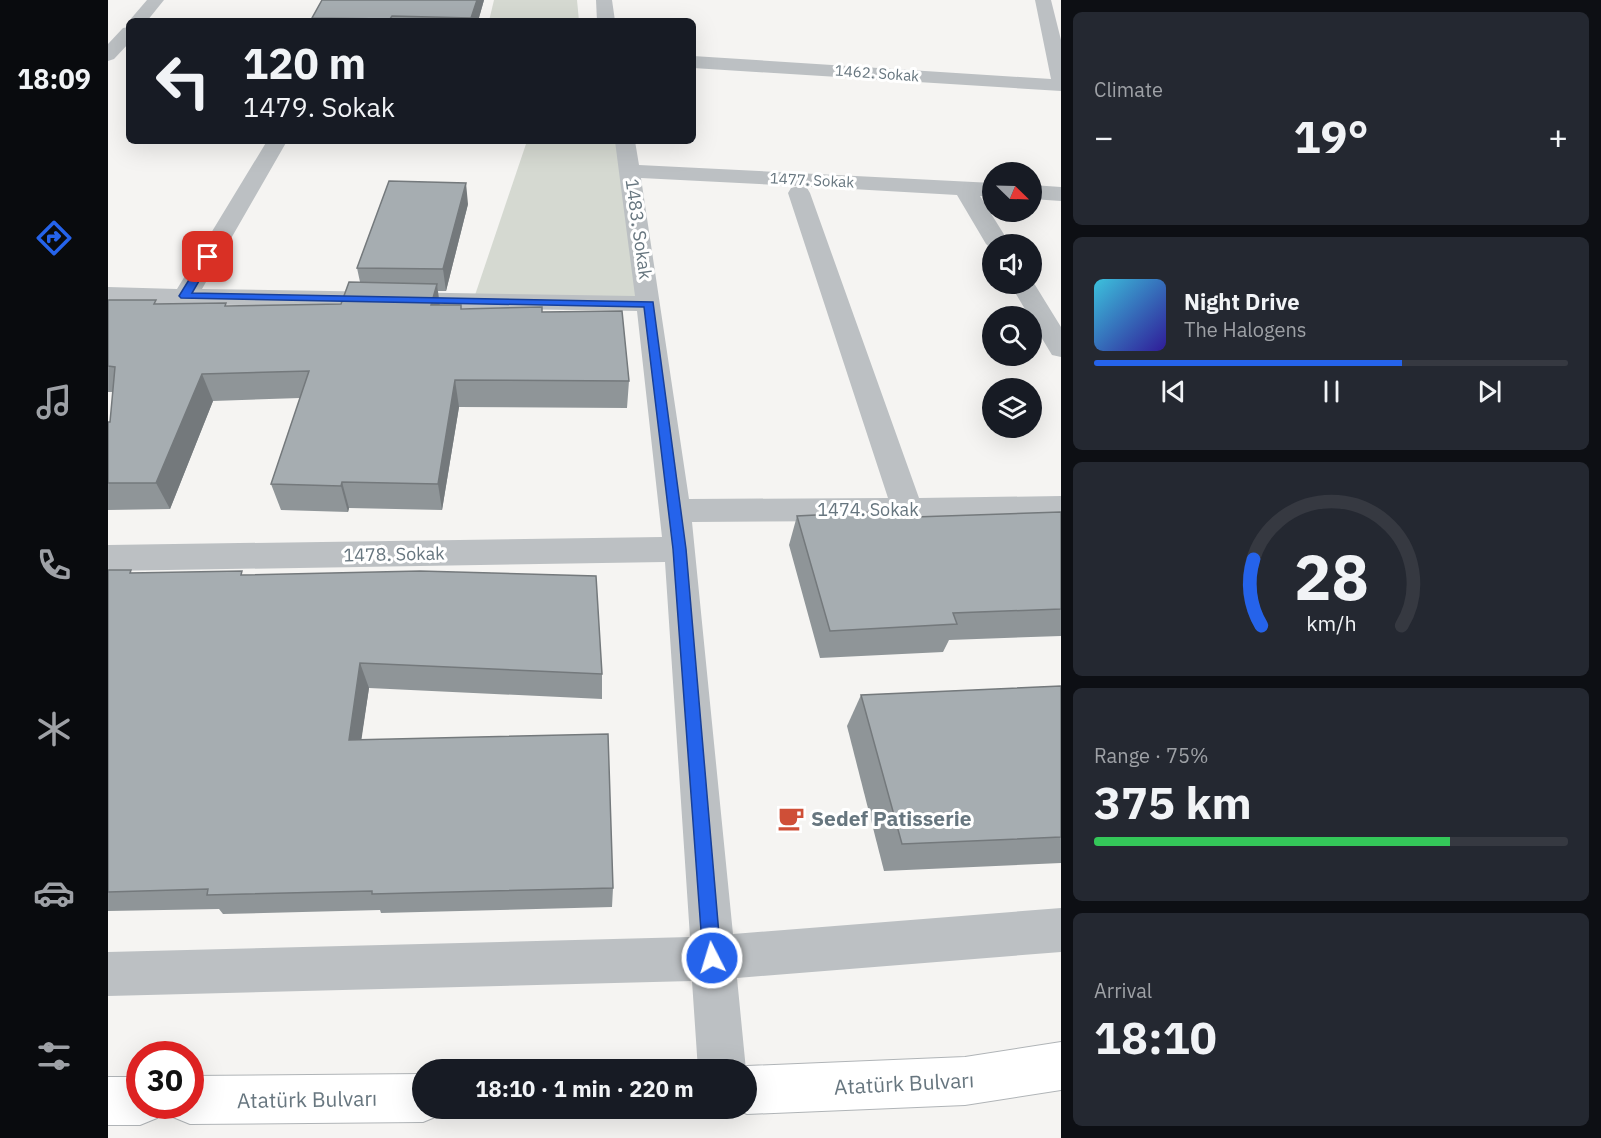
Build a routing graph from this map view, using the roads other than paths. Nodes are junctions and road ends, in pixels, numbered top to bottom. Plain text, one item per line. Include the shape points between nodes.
1 (156, 0) edge
2 (604, 0) edge
3 (1043, 0) edge
4 (141, 18) edge
5 (606, 18) edge
6 (126, 37) edge
7 (118, 50) edge
8 (696, 62) edge
9 (1061, 79) edge
10 (1061, 85) edge
11 (275, 144) edge
12 (628, 156) edge
13 (964, 188) junction
14 (982, 189) edge
15 (798, 193) dead end
16 (1042, 193) edge
17 (1061, 194) edge
18 (992, 234) edge
19 (1028, 294) edge
20 (108, 295) edge
21 (185, 296) junction
22 (649, 304) junction
23 (1061, 349) edge
24 (1061, 508) edge
25 (907, 509) junction
26 (675, 510) junction
27 (680, 549) junction
28 (108, 558) edge
29 (1061, 930) edge
30 (712, 958) junction
31 (108, 974) edge
32 (721, 1059) edge
33 (1061, 1066) edge
34 (757, 1090) edge
35 (412, 1098) edge
36 (204, 1100) edge
37 (108, 1101) edge
38 (126, 1101) edge

1 - 4 street
2 - 5 street
3 - 9 street
6 - 7 street
8 - 10 street, 1462. Sokak
11 - 21 street
12 - 13 street, 1477. Sokak
12 - 22 street, 1483. Sokak
13 - 14 street, 1477. Sokak
13 - 18 street
15 - 25 street
16 - 17 street
19 - 23 street
20 - 21 street
21 - 22 street
22 - 26 street, 1483. Sokak
24 - 25 street, 1474. Sokak
25 - 26 street, 1474. Sokak
26 - 27 street, 1483. Sokak
27 - 28 street, 1478. Sokak
27 - 30 street, 1483. Sokak
29 - 30 street
30 - 31 street
30 - 32 street, 1483. Sokak
33 - 34 main road, Atatürk Bulvarı via 966,1081
35 - 36 main road, Atatürk Bulvarı
37 - 38 main road

